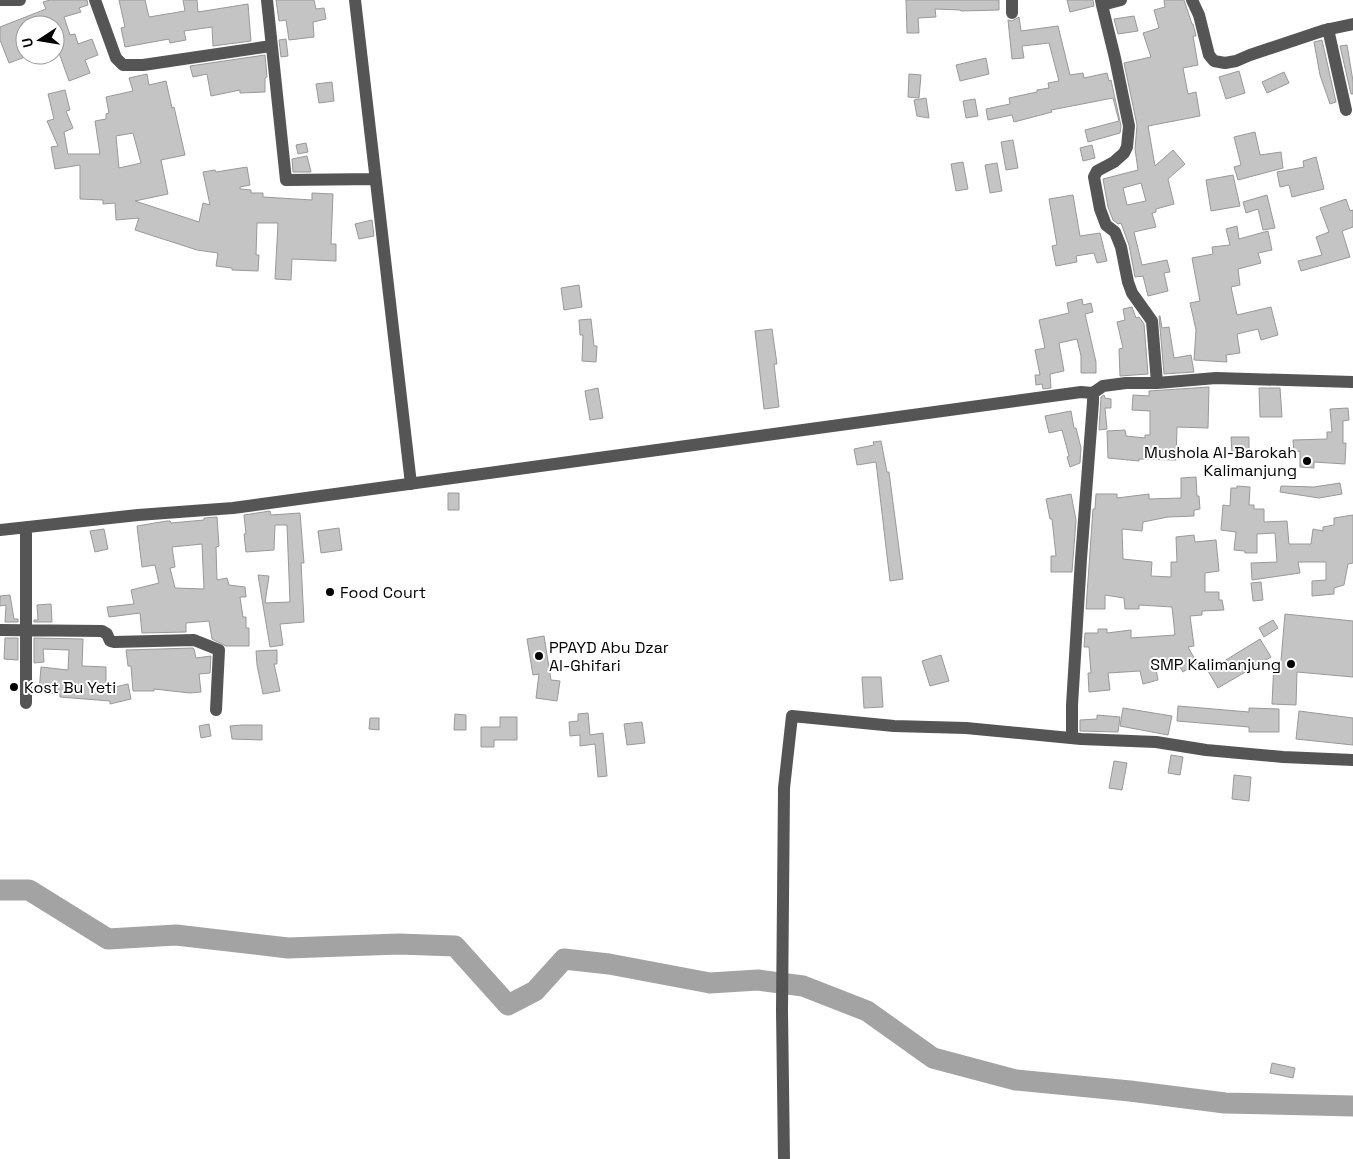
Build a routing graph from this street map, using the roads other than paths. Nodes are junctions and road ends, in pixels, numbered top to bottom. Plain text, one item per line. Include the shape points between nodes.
1 (1, 0) edge
2 (20, 0) edge
3 (95, 0) edge
4 (267, 0) edge
5 (356, 0) edge
6 (1121, 0) edge
7 (1192, 0) edge
8 (1102, 2) edge
9 (1353, 24) edge
10 (1328, 29) junction
11 (271, 46) junction
12 (1346, 110) dead end
13 (375, 179) junction
14 (1157, 382) junction
15 (1353, 382) edge
16 (1093, 393) junction
17 (411, 484) junction
18 (26, 528) junction
19 (0, 530) edge
20 (0, 630) edge
21 (26, 630) junction
22 (26, 703) dead end
23 (217, 707) dead end
24 (1072, 738) junction
25 (1353, 760) edge
26 (784, 1159) edge

1 - 2 street
3 - 11 street via 116,58 122,65 143,65
4 - 11 street
5 - 13 street
6 - 8 street
7 - 10 street via 1199,15 1208,55 1214,61 1236,61
8 - 14 street via 1129,126 1124,153 1097,171 1094,177 1100,209 1106,225 1118,239 1132,293 1152,321
9 - 10 street
10 - 12 street
11 - 13 street via 286,180
13 - 17 street
14 - 15 street via 1216,378
14 - 16 street via 1113,384
16 - 17 street via 776,432
16 - 24 street
17 - 18 street via 233,508
18 - 19 street
18 - 21 street
20 - 21 street
21 - 22 street
21 - 23 street via 102,631 114,642 194,640 217,649 220,652
24 - 25 street via 1156,742 1235,752
24 - 26 street via 792,716 784,788

